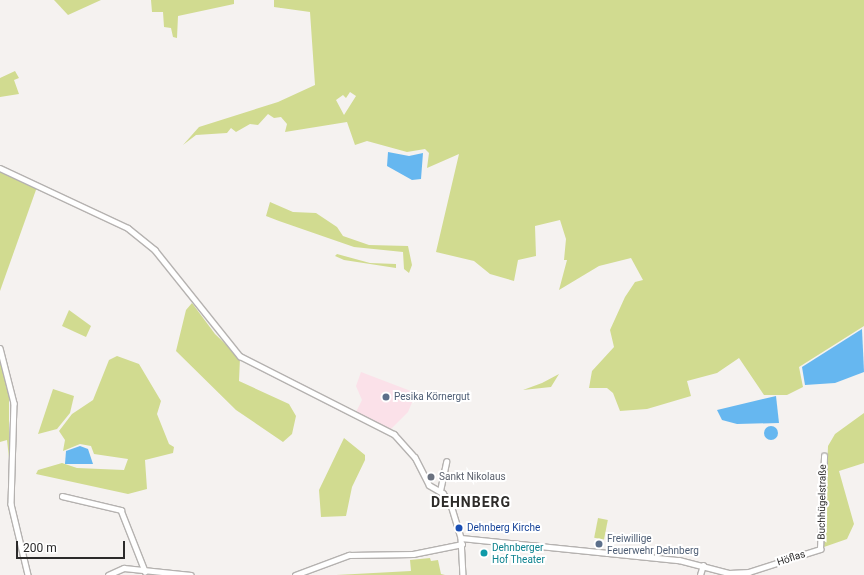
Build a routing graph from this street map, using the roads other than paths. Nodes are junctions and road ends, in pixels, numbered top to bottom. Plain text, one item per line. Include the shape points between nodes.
1 (0, 168) edge
2 (0, 348) edge
3 (824, 456) dead end
4 (446, 462) dead end
5 (440, 491) junction
6 (62, 496) dead end
7 (461, 538) junction
8 (462, 544) junction
9 (820, 549) joint
10 (703, 565) junction
11 (145, 571) junction
12 (28, 575) edge
13 (108, 575) edge
14 (192, 575) edge
15 (295, 575) edge
16 (463, 575) edge
17 (700, 575) edge

1 - 5 street via 37,184 142,238 240,356 380,424 405,446 429,485
2 - 12 street via 14,403 11,504
3 - 9 street, Buchhügelstraße
4 - 5 street
5 - 7 street via 451,505
6 - 11 street via 121,510
7 - 8 street
7 - 10 street, Höflas via 485,538
8 - 15 street via 413,554 349,556
8 - 16 street
9 - 10 street, Höflas via 738,574
10 - 17 street
11 - 13 street via 124,568
11 - 14 street

